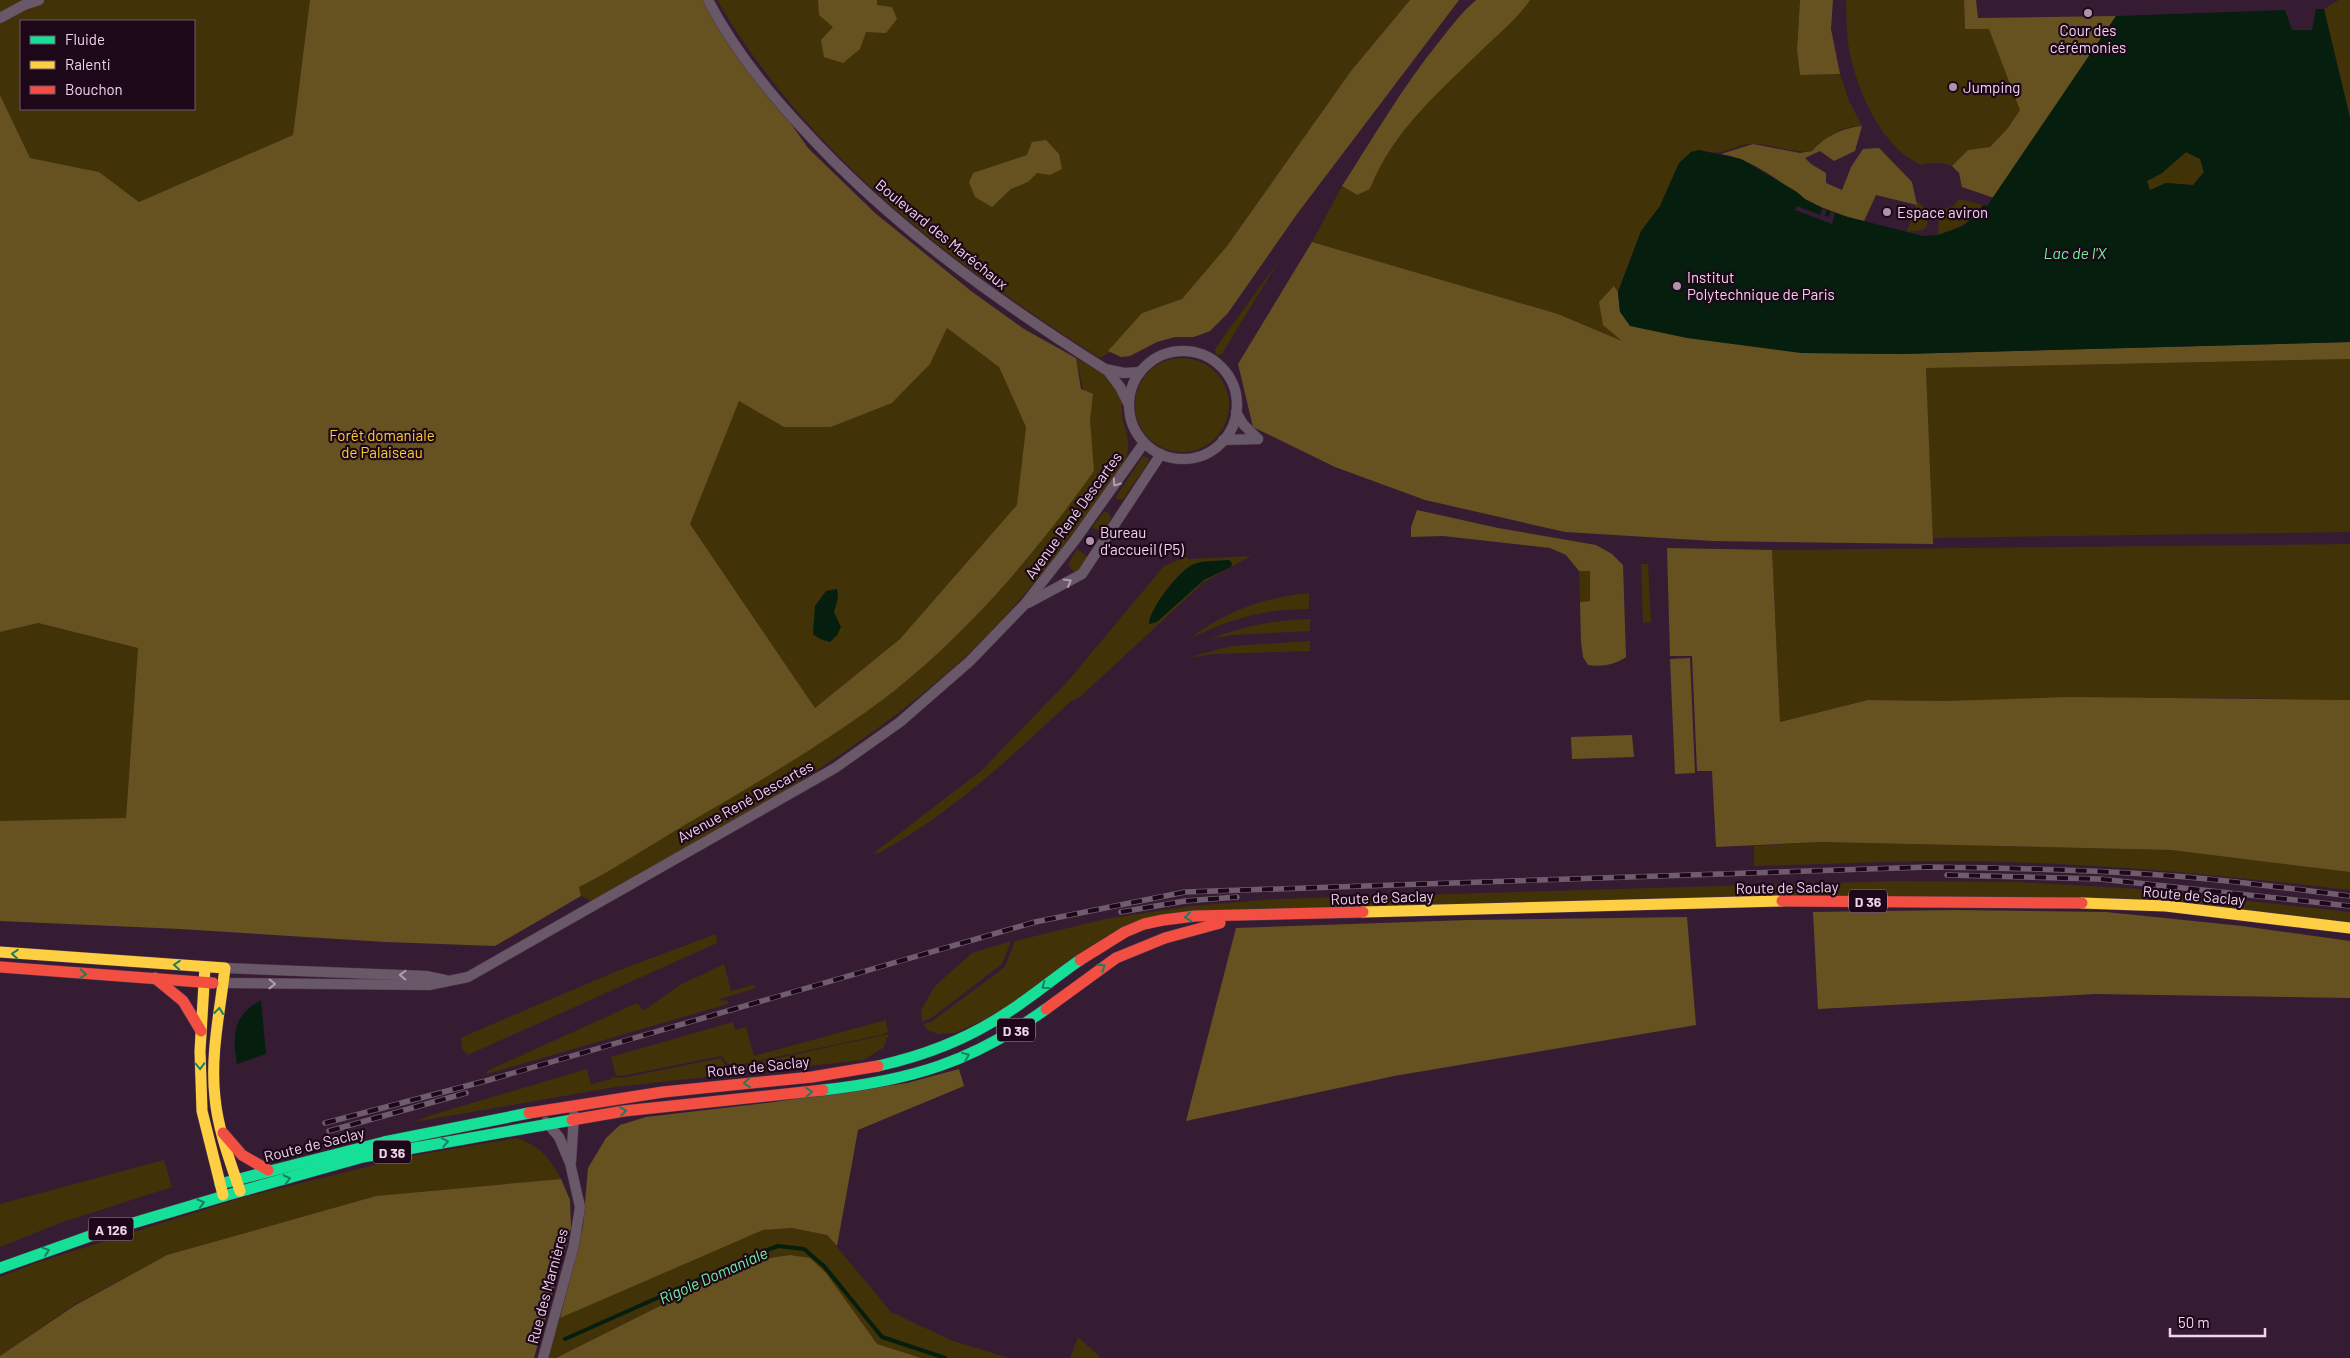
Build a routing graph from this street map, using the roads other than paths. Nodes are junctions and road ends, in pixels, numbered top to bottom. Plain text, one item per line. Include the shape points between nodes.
1 (39, 0) edge
2 (708, 0) edge
3 (0, 18) edge
4 (1108, 371) junction
5 (1140, 372) junction
6 (1129, 405) junction
7 (1236, 412) junction
8 (1223, 440) junction
9 (1144, 443) junction
10 (1161, 454) junction
11 (1025, 604) junction
12 (1254, 917) junction
13 (2350, 928) edge
14 (0, 952) edge
15 (0, 967) edge
16 (204, 967) junction
17 (225, 968) junction
18 (155, 978) junction
19 (451, 981) junction
20 (203, 982) junction
21 (224, 983) junction
22 (201, 1031) junction
23 (574, 1106) junction
24 (537, 1112) junction
25 (575, 1120) junction
26 (547, 1124) junction
27 (223, 1133) junction
28 (570, 1163) junction
29 (268, 1170) junction
30 (236, 1180) junction
31 (216, 1186) junction
32 (240, 1191) junction
33 (224, 1196) junction
34 (17, 1249) dead end
35 (0, 1256) edge
36 (0, 1268) edge
37 (543, 1358) edge

1 - 3 street via 24,4
2 - 4 street, Boulevard des Maréchaux via 718,21 780,104 869,196 988,292
4 - 5 street
4 - 6 street, Boulevard des Maréchaux
5 - 6 street via 1134,382
5 - 7 street via 1150,362 1174,352 1201,354 1230,378 1237,401
6 - 9 street via 1130,419
7 - 8 street via 1230,432
7 - 8 street via 1258,439
8 - 10 street via 1206,454 1195,457 1183,459
9 - 10 street
9 -> 11 street, Avenue René Descartes
11 -> 10 street, Avenue René Descartes via 1082,574
11 - 19 street, Avenue René Descartes via 970,661 900,722 862,750 582,914 488,964 481,972
12 - 13 main road, Route de Saclay / D 36 via 1812,900 2060,902 2175,907
12 -> 23 main road, Route de Saclay / D 36 via 1195,916 1138,927 1100,947 1005,1015 951,1043 899,1062 847,1072 664,1092
25 -> 12 main road, Route de Saclay / D 36 via 624,1111 891,1082 929,1072 1015,1031 1116,958 1192,929
16 -> 14 main road
15 -> 18 main road
16 - 17 main road
16 - 20 main road
19 -> 17 street via 426,976
17 - 21 main road
18 - 20 main road
18 - 22 main road via 183,1001
21 -> 19 street, Avenue René Descartes via 429,985
20 - 21 main road
20 - 22 main road
27 -> 21 main road via 214,1084 218,1011
22 -> 31 main road via 202,1111
23 - 24 main road, Route de Saclay / D 36
23 - 25 street, Rue des Marnières
24 - 26 street, Rue des Marnières
24 - 29 main road, Route de Saclay / D 36 via 459,1125
25 - 26 main road, Route de Saclay / D 36
25 - 28 street, Rue des Marnières
26 - 28 street, Rue des Marnières via 559,1137
32 -> 26 main road, Route de Saclay / D 36 via 363,1157
27 - 29 main road via 242,1155
27 - 30 main road
28 - 37 street, Rue des Marnières via 580,1207 577,1230
29 - 30 main road, Route de Saclay / D 36
30 - 31 main road, Route de Saclay / D 36
30 - 32 main road
31 - 33 main road
32 - 33 main road, Route de Saclay / D 36
36 -> 33 main road, A 126 via 93,1235
34 - 35 main road

